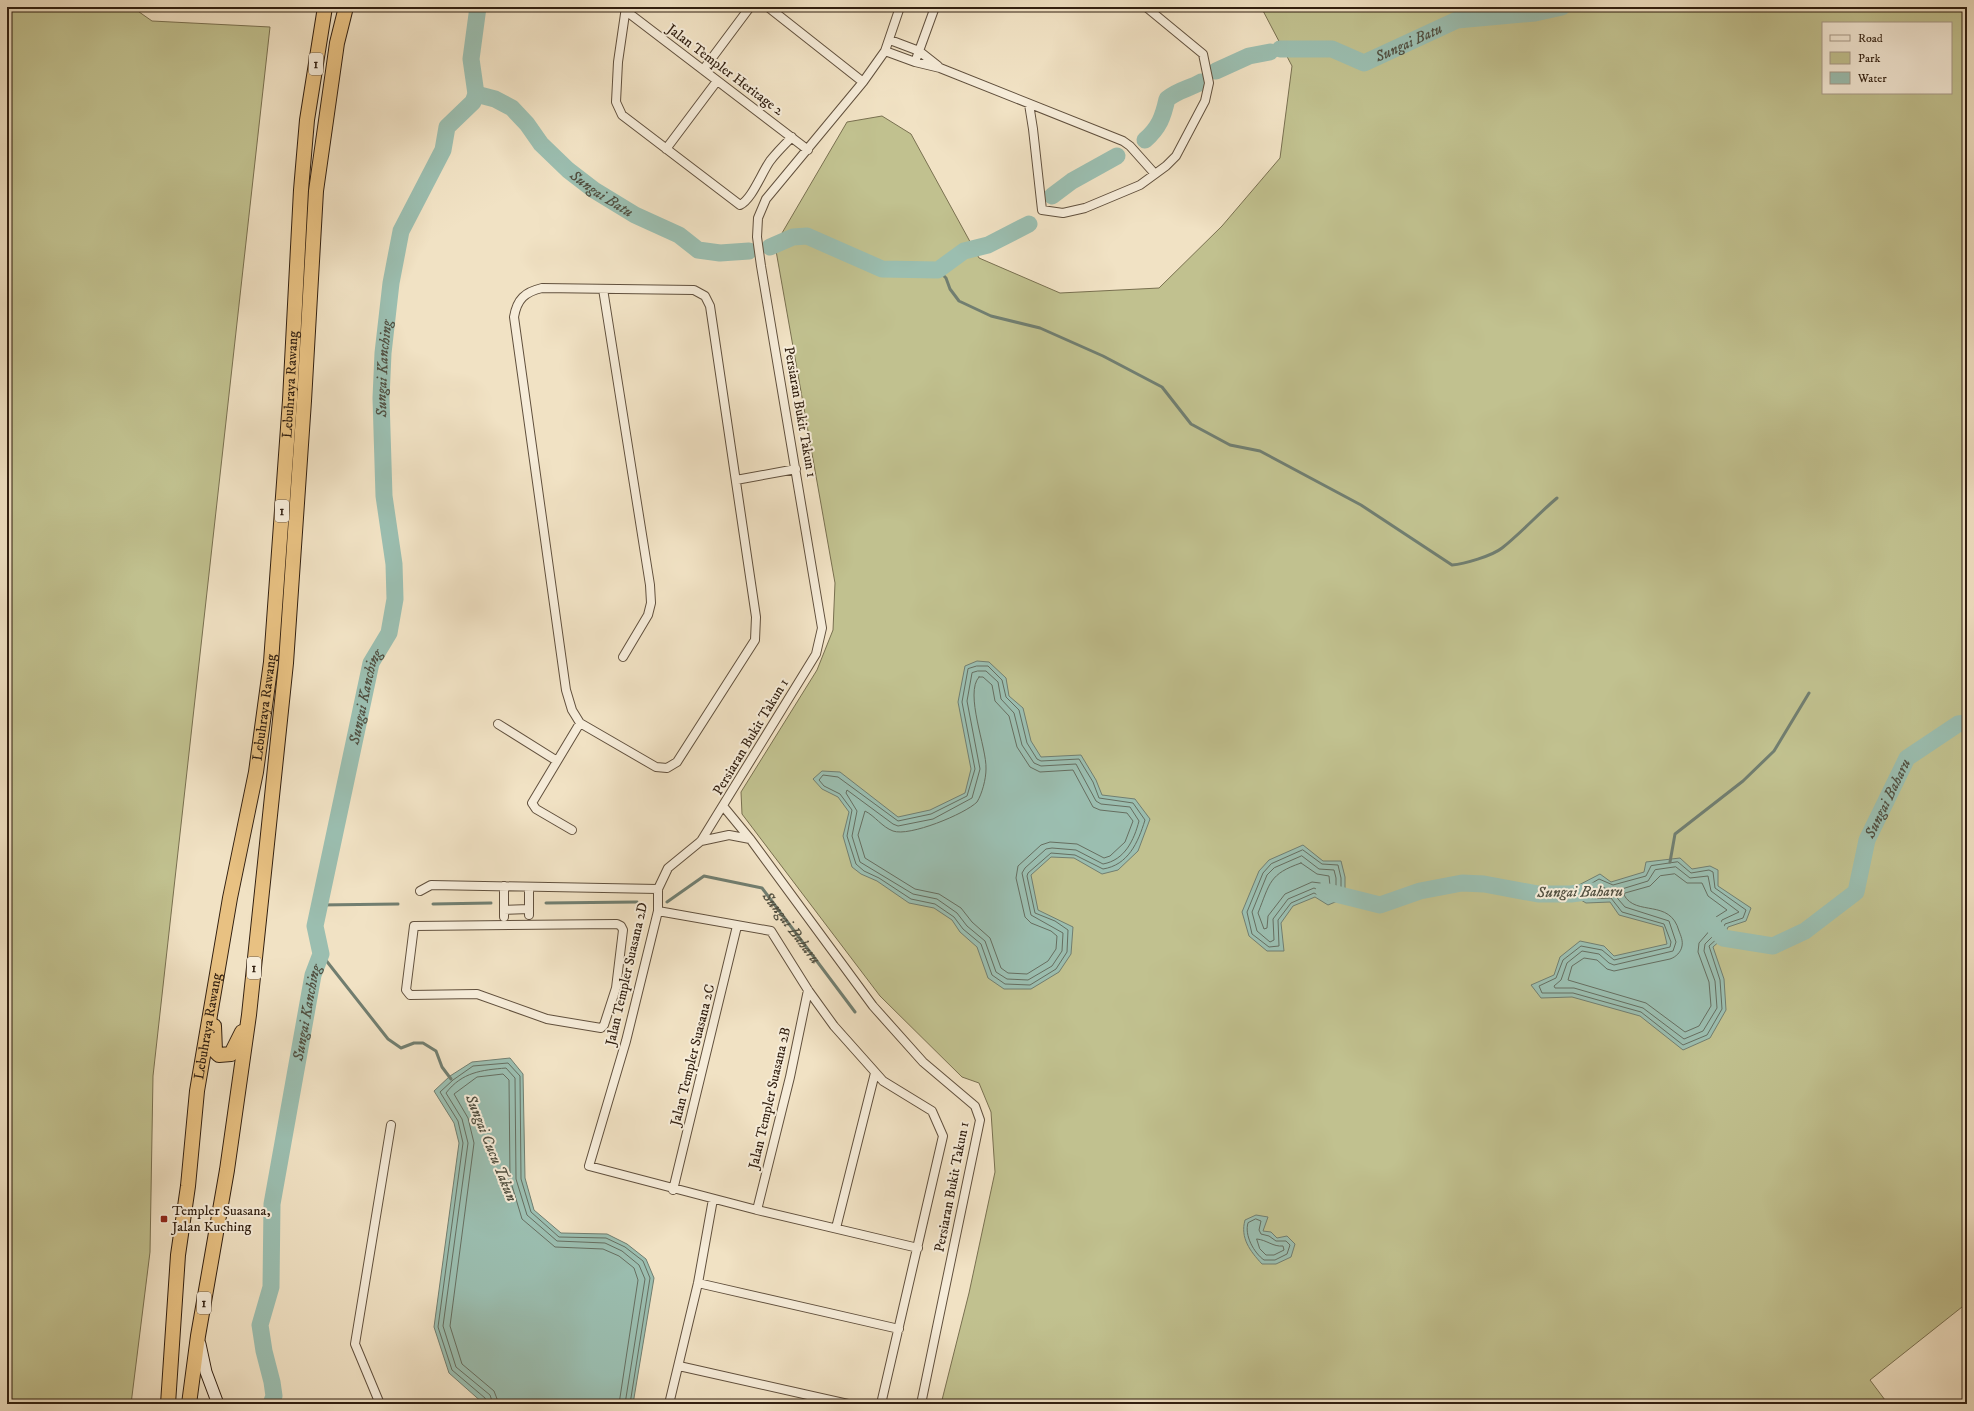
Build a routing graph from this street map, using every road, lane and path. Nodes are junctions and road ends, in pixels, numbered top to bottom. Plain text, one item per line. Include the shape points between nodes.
1 (325, 7) edge
2 (346, 7) edge
3 (750, 7) edge
4 (768, 7) edge
5 (900, 7) edge
6 (935, 7) edge
7 (1146, 7) edge
8 (626, 9) edge
9 (890, 40) junction
10 (885, 51) junction
11 (920, 51) junction
12 (915, 62) junction
13 (940, 68) junction
14 (703, 70) junction
15 (717, 81) junction
16 (863, 82) junction
17 (1029, 104) junction
18 (792, 137) junction
19 (666, 149) junction
20 (808, 150) junction
21 (1155, 174) junction
22 (603, 289) junction
23 (796, 469) junction
24 (736, 480) junction
25 (623, 657) dead end
26 (580, 723) junction
27 (498, 724) dead end
28 (557, 761) junction
29 (723, 806) junction
30 (572, 830) dead end
31 (701, 840) junction
32 (750, 840) junction
33 (504, 886) junction
34 (529, 886) junction
35 (658, 889) junction
36 (420, 891) dead end
37 (658, 911) junction
38 (414, 926) joint
39 (737, 926) junction
40 (808, 990) junction
41 (211, 999) junction
42 (249, 1015) junction
43 (875, 1073) junction
44 (391, 1125) dead end
45 (673, 1190) junction
46 (713, 1199) junction
47 (757, 1210) junction
48 (836, 1228) junction
49 (918, 1248) junction
50 (698, 1283) junction
51 (899, 1329) junction
52 (198, 1336) junction
53 (679, 1366) junction
54 (168, 1404) edge
55 (189, 1404) edge
56 (218, 1404) edge
57 (380, 1404) edge
58 (669, 1404) edge
59 (848, 1404) edge
60 (881, 1404) edge
61 (920, 1404) edge

1 - 41 highway, Lebuhraya Rawang / 1 via 307,120 301,190 290,400 271,662 256,772
2 - 42 highway, Lebuhraya Rawang / 1 via 336,50 316,191 286,663
3 - 14 street
4 - 16 street
5 - 9 street, Persiaran Bukit Takun 1
6 - 11 street
7 - 21 street via 1203,54 1208,83 1205,101 1176,156
8 - 14 street, Jalan Templer Heritage 2
8 - 19 street via 618,62 616,102 622,116
9 - 10 street, Persiaran Bukit Takun 1
9 - 11 street
10 - 12 street
10 - 16 street, Persiaran Bukit Takun 1
11 - 12 street
11 - 13 street
12 - 13 street
13 - 17 street
14 - 15 street, Jalan Templer Heritage 2
15 - 18 street, Jalan Templer Heritage 2
15 - 19 street
16 - 20 street, Persiaran Bukit Takun 1
17 - 21 street via 1123,141
17 - 21 street via 1042,210 1063,213 1085,208 1140,185
18 - 19 street via 758,178 750,198 740,205
18 - 20 street, Jalan Templer Heritage 2
20 - 23 street, Persiaran Bukit Takun 1 via 766,200 758,218 757,237
22 - 24 street via 694,290 705,296 710,306
22 - 25 street via 652,604
22 - 26 street via 542,288 530,291 516,307 514,317 566,690 572,710
23 - 24 street
23 - 29 street, Persiaran Bukit Takun 1 via 822,628 816,654
24 - 26 street via 756,618 755,640 677,762 667,768 656,767
26 - 28 street
27 - 28 street
28 - 30 street via 532,803 536,809
29 - 31 street, Jalan Templer Suasana 2D
29 - 32 street, Persiaran Bukit Takun 1
31 - 32 street via 729,835
31 - 35 street, Jalan Templer Suasana 2D via 668,868
32 - 61 street, Persiaran Bukit Takun 1 via 873,1006 923,1062 975,1106 980,1120
33 - 34 street
33 - 34 street via 504,913 529,912
33 - 36 street via 432,885
34 - 35 street
35 - 37 street, Jalan Templer Suasana 2D
37 - 39 street
37 - 45 street, Jalan Templer Suasana 2D via 626,1041 588,1166
38 - 38 street via 617,924 623,930 616,988 604,1025 597,1028 548,1019 477,994 410,995 406,990
39 - 40 street via 771,931
39 - 45 street, Jalan Templer Suasana 2C
40 - 43 street via 834,1026
40 - 47 street, Jalan Templer Suasana 2B via 790,1077
41 - 42 highway via 215,1023 215,1050 218,1055 232,1054
41 - 54 highway, Lebuhraya Rawang / 1 via 197,1091 178,1255
42 - 52 highway, Lebuhraya Rawang / 1 via 227,1170
43 - 48 street
43 - 49 street via 883,1081 932,1111 943,1136
44 - 57 street via 355,1344
45 - 46 street
46 - 47 street
46 - 50 street
47 - 48 street
48 - 49 street
49 - 51 street
50 - 51 street
50 - 53 street
51 - 60 street
52 - 55 highway, Lebuhraya Rawang / 1
52 - 56 street via 206,1372
53 - 58 street
53 - 59 street

